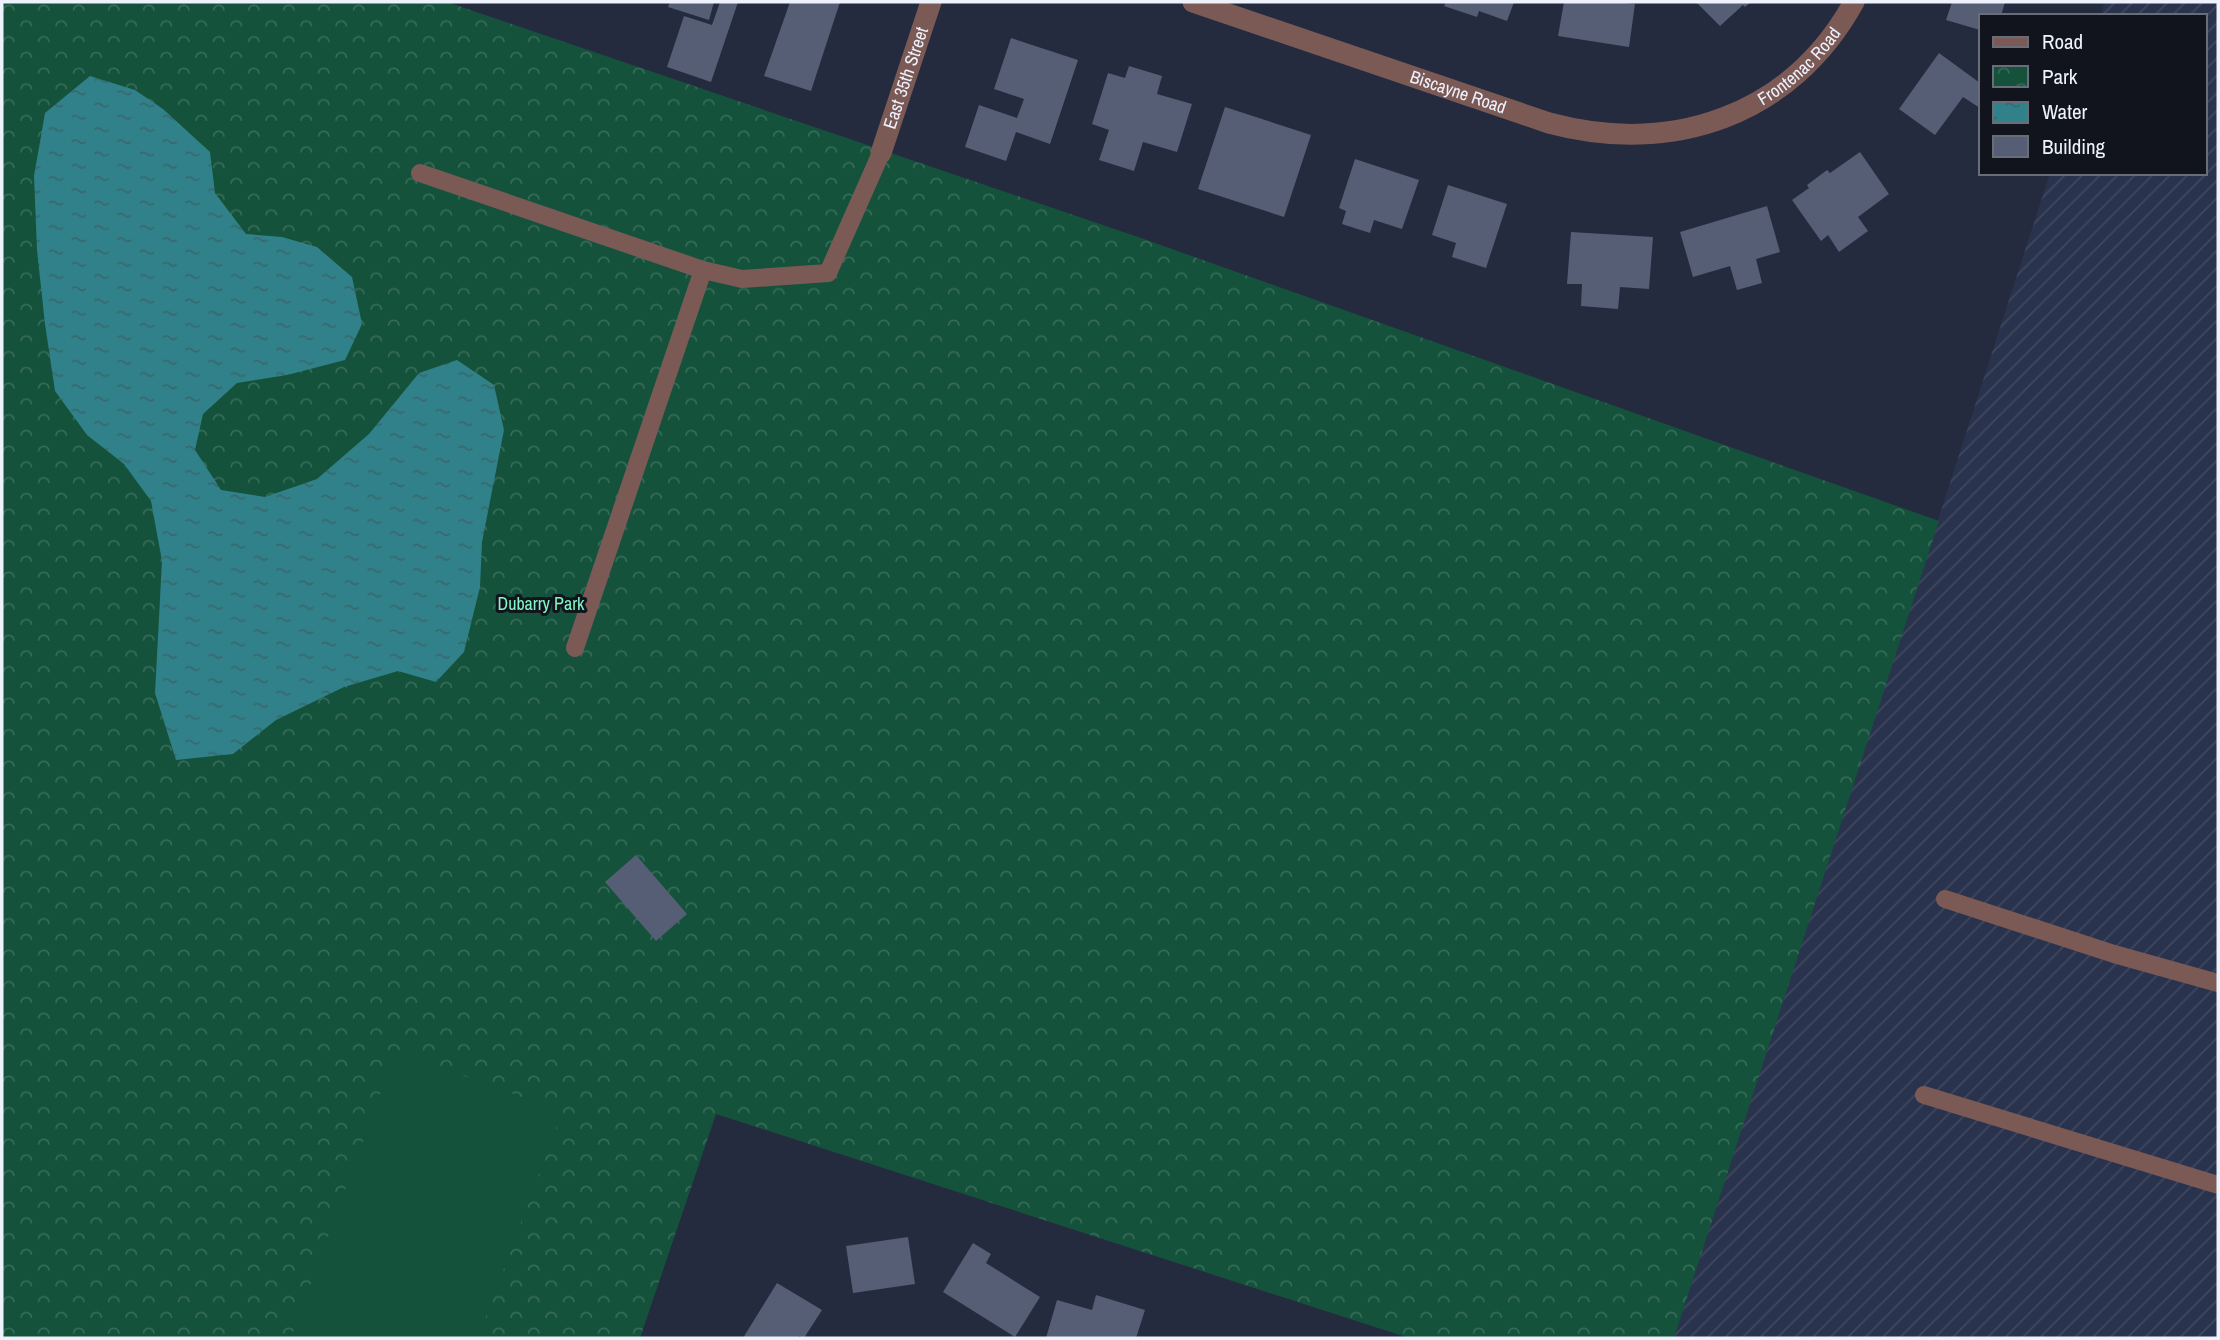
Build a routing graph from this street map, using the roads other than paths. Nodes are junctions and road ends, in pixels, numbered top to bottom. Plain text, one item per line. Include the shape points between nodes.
1 (930, 2) edge
2 (1193, 2) edge
3 (1854, 2) edge
4 (1730, 115) joint
5 (881, 153) joint
6 (420, 173) dead end
7 (704, 270) junction
8 (575, 648) dead end
9 (1945, 899) dead end
10 (2218, 983) edge
11 (1924, 1095) dead end
12 (2218, 1185) edge

1 - 5 street, East 35th Street
2 - 4 street, Biscayne Road via 1577,130 1622,136 1658,134
3 - 4 street, Frontenac Road via 1806,66 1768,95
5 - 7 lane via 828,273 742,279
6 - 7 lane
7 - 8 lane
9 - 10 lane
11 - 12 lane

